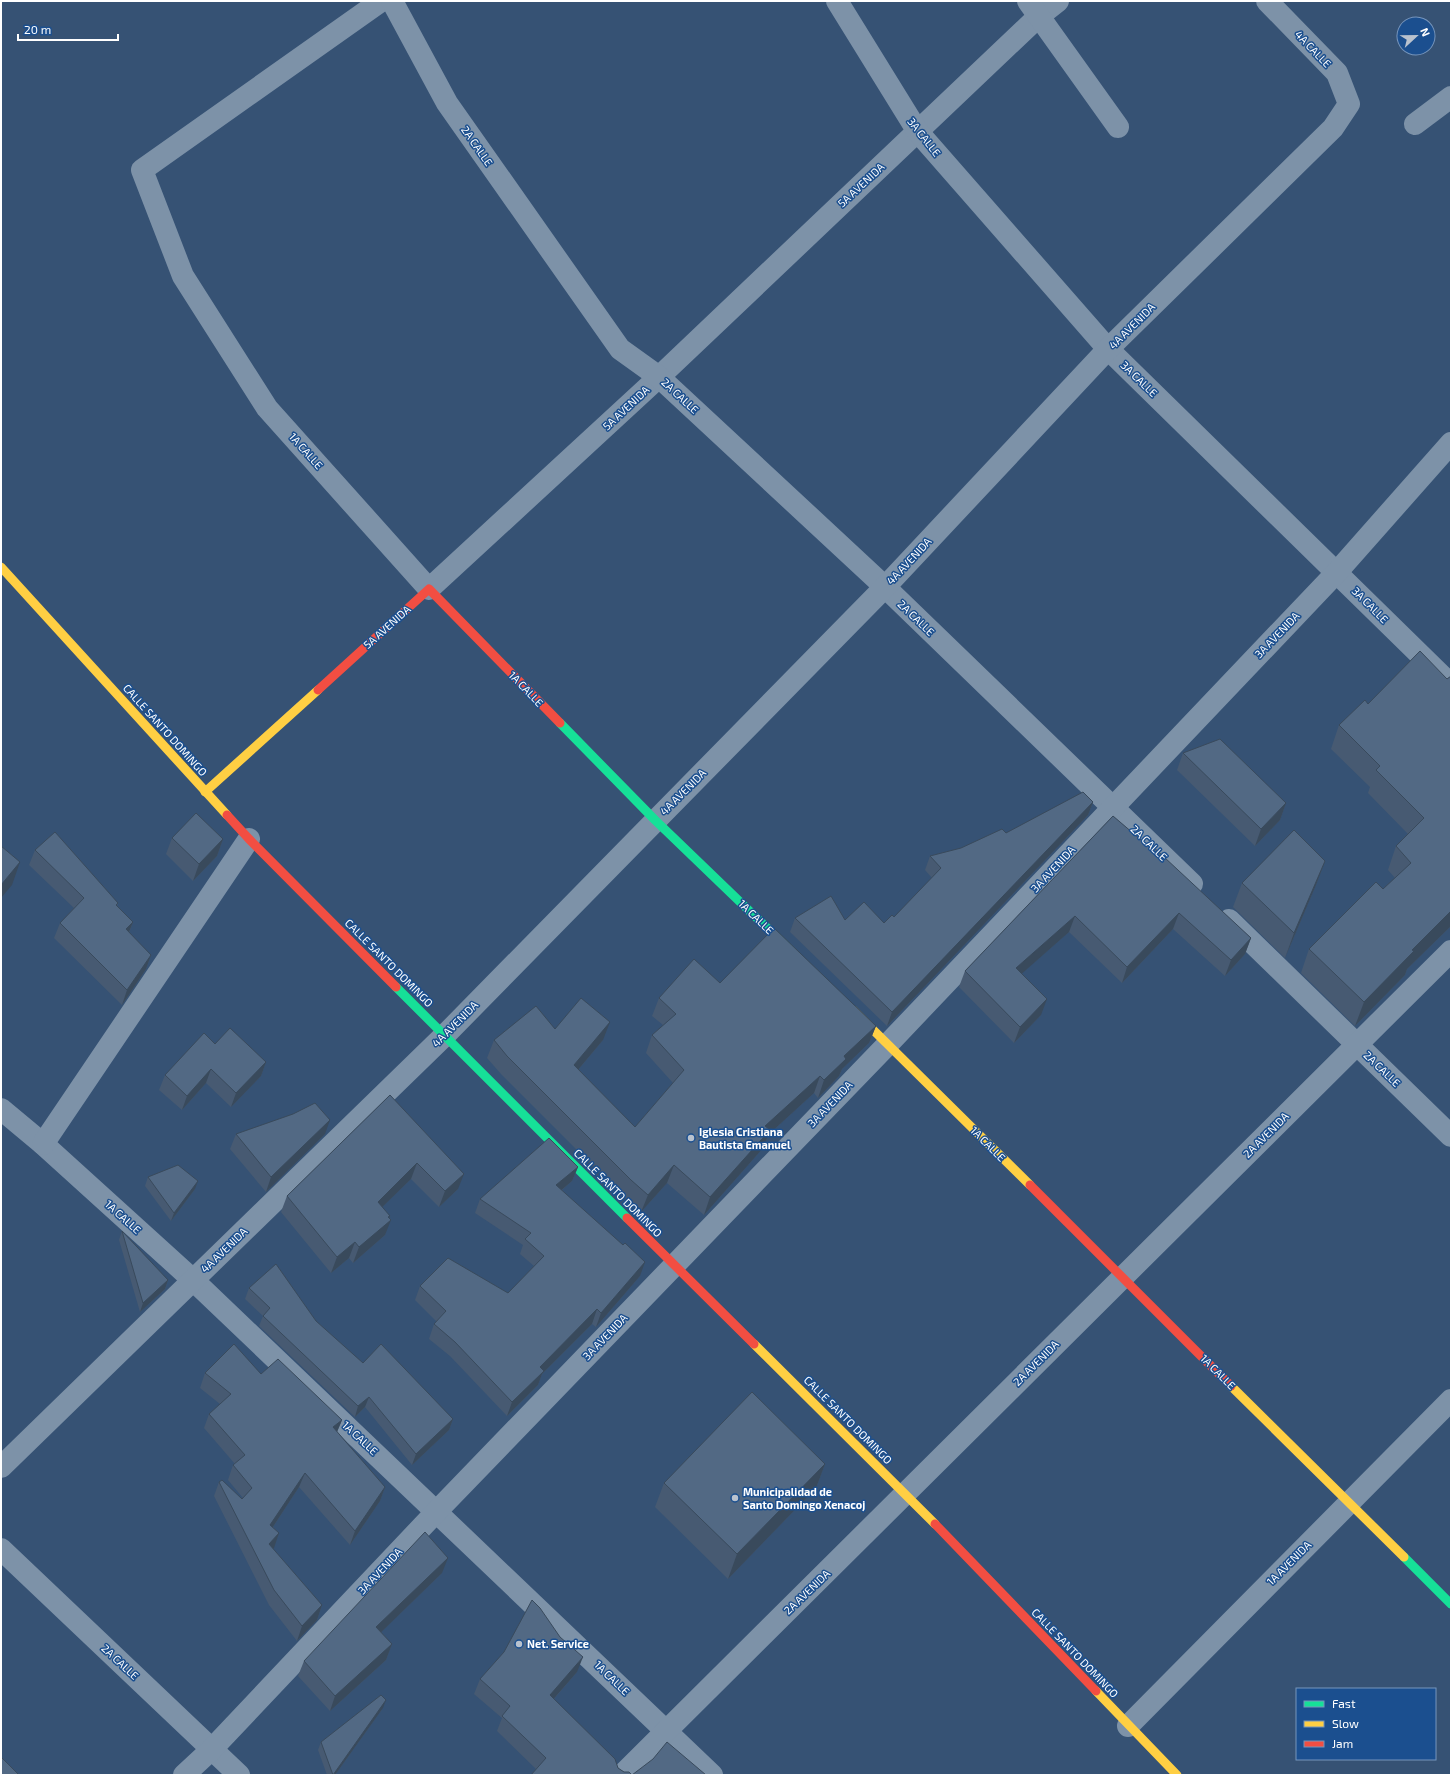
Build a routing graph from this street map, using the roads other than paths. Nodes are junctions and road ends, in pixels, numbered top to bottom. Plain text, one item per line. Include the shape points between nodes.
1 (381, 1) edge
2 (392, 1) edge
3 (837, 1) edge
4 (1058, 1) edge
5 (1267, 1) edge
6 (1034, 9) edge
7 (1451, 97) edge
8 (1349, 104) joint
9 (1415, 124) dead end
10 (1118, 126) dead end
11 (918, 132) junction
12 (1108, 349) junction
13 (659, 377) junction
14 (1451, 442) edge
15 (1, 567) edge
16 (1337, 572) junction
17 (885, 587) junction
18 (429, 589) junction
19 (1451, 685) edge
20 (205, 792) junction
21 (1112, 807) junction
22 (655, 820) junction
23 (249, 839) junction
24 (1451, 951) edge
25 (797, 957) edge
26 (848, 1006) edge
27 (444, 1036) junction
28 (888, 1044) junction
29 (1357, 1045) junction
30 (1, 1109) edge
31 (1451, 1136) edge
32 (43, 1144) junction
33 (674, 1265) junction
34 (1122, 1277) junction
35 (193, 1280) junction
36 (1451, 1400) edge
37 (1, 1466) edge
38 (906, 1494) junction
39 (1349, 1502) junction
40 (437, 1511) junction
41 (1, 1549) edge
42 (1451, 1604) edge
43 (1128, 1726) junction
44 (666, 1730) junction
45 (212, 1748) junction
46 (184, 1775) edge
47 (239, 1775) edge
48 (622, 1775) edge
49 (712, 1775) edge
50 (1177, 1775) edge

1 - 18 street, 1A CALLE via 142,170 183,276 267,408
2 - 13 street, 2A CALLE via 447,103 620,349
3 - 11 street, 3A CALLE
4 - 6 street, 5A AVENIDA
5 - 8 street, 4A CALLE via 1337,73
6 - 10 street
6 - 11 street, 5A AVENIDA
7 - 9 street
8 - 12 street, 4A AVENIDA via 1333,128
11 - 12 street, 3A CALLE
11 - 13 street, 5A AVENIDA
12 - 16 street, 3A CALLE
12 - 17 street, 4A AVENIDA
13 - 17 street, 2A CALLE
13 - 18 street, 5A AVENIDA
14 - 16 street, 3A AVENIDA
15 - 20 main road, CALLE SANTO DOMINGO
16 - 19 street, 3A CALLE
16 - 21 street, 3A AVENIDA
17 - 21 street, 2A CALLE
17 - 22 street, 4A AVENIDA
18 - 20 main road, 5A AVENIDA
18 - 22 main road, 1A CALLE
20 - 23 main road, CALLE SANTO DOMINGO
21 - 28 street, 3A AVENIDA
21 - 29 street, 2A CALLE
22 - 25 main road, 1A CALLE
22 - 27 street, 4A AVENIDA
23 - 27 main road, CALLE SANTO DOMINGO
23 - 32 street
24 - 29 street, 2A AVENIDA
26 - 28 main road, 1A CALLE
27 - 33 main road, CALLE SANTO DOMINGO
27 - 35 street, 4A AVENIDA
28 - 33 street, 3A AVENIDA
28 - 34 main road, 1A CALLE
29 - 31 street, 2A CALLE
29 - 34 street, 2A AVENIDA
30 - 32 street, 1A CALLE
32 - 35 street, 1A CALLE
33 - 38 main road, CALLE SANTO DOMINGO
33 - 40 street, 3A AVENIDA
34 - 38 street, 2A AVENIDA
34 - 39 main road, 1A CALLE
35 - 37 street, 4A AVENIDA
35 - 40 street, 1A CALLE
36 - 39 street, 1A AVENIDA
38 - 43 main road, CALLE SANTO DOMINGO
38 - 44 street, 2A AVENIDA
39 - 42 main road, 1A CALLE
39 - 43 street, 1A AVENIDA
40 - 44 street, 1A CALLE
40 - 45 street, 3A AVENIDA
41 - 45 street, 2A CALLE
43 - 50 main road, CALLE SANTO DOMINGO
44 - 48 street, 2A AVENIDA
44 - 49 street, 1A CALLE
45 - 46 street, 3A AVENIDA
45 - 47 street, 2A CALLE

